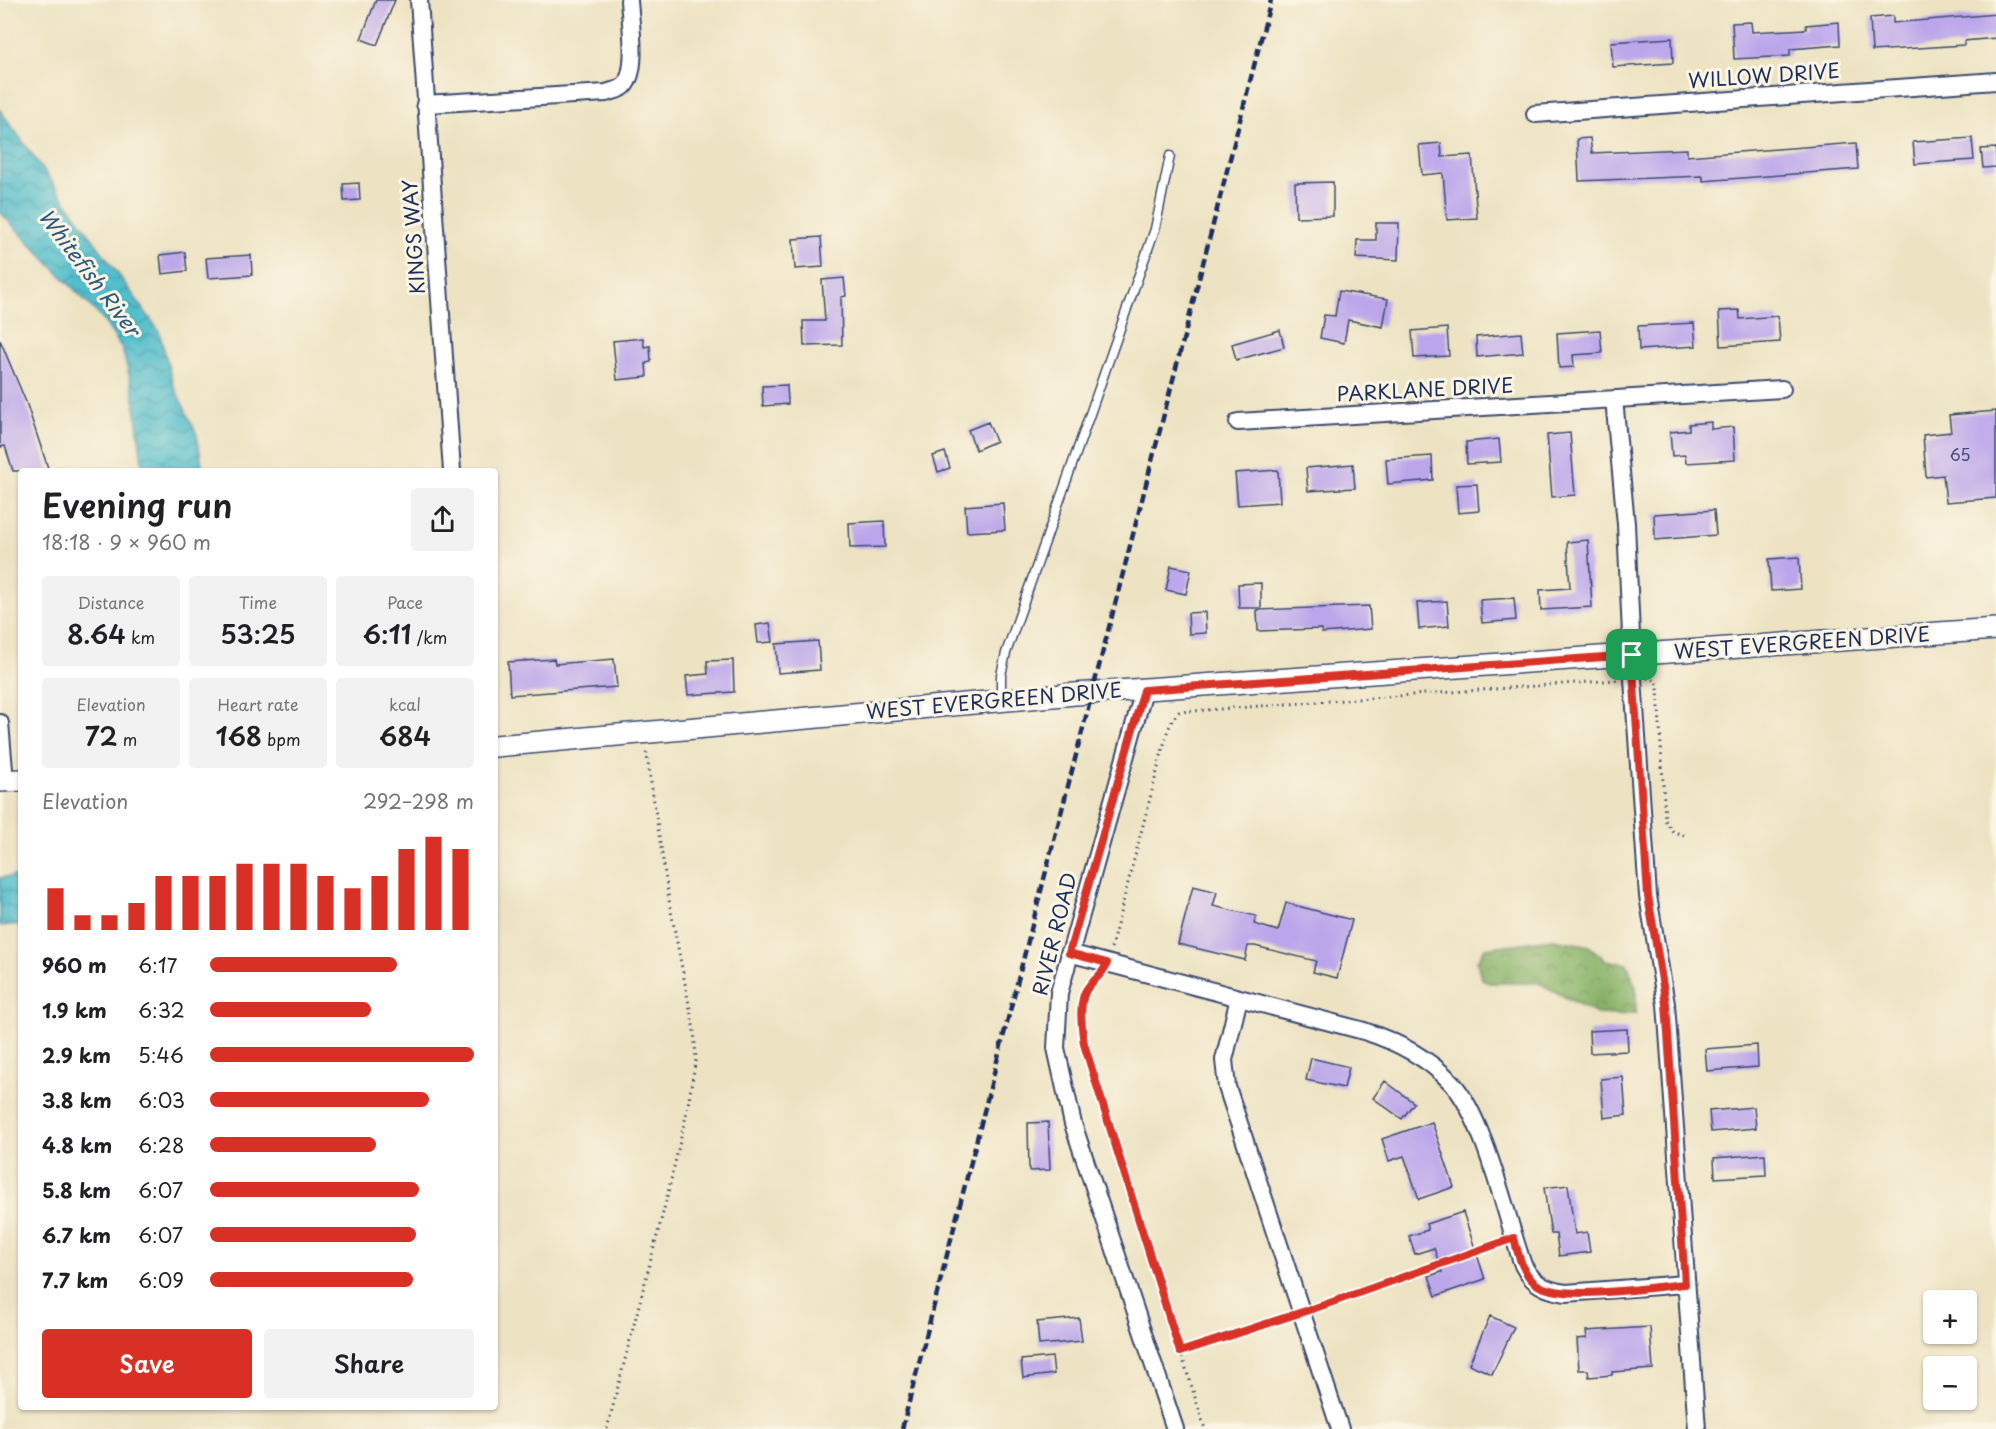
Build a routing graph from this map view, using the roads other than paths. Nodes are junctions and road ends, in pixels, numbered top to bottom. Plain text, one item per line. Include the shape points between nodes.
1 (419, 0) edge
2 (629, 0) edge
3 (1996, 81) edge
4 (425, 104) junction
5 (1535, 114) dead end
6 (1170, 156) dead end
7 (1782, 389) dead end
8 (1614, 399) junction
9 (1238, 422) dead end
10 (452, 468) edge
11 (1996, 629) edge
12 (1632, 655) junction
13 (1144, 690) junction
14 (1001, 700) junction
15 (0, 723) edge
16 (498, 746) edge
17 (9, 781) edge
18 (1069, 953) junction
19 (1239, 998) junction
20 (1685, 1284) junction
21 (1175, 1429) edge
22 (1340, 1429) edge
23 (1697, 1429) edge

1 - 4 street, KINGS WAY
2 - 4 street via 631,75 623,87 606,93
3 - 5 street, WILLOW DRIVE
4 - 10 street, KINGS WAY
6 - 14 lane via 1155,229 1006,653
7 - 8 street, PARKLANE DRIVE
8 - 9 street, PARKLANE DRIVE
8 - 12 street via 1626,524
11 - 12 street, WEST EVERGREEN DRIVE
12 - 13 street, WEST EVERGREEN DRIVE
12 - 20 street via 1650,913 1666,1012
13 - 14 street, WEST EVERGREEN DRIVE
13 - 18 street, RIVER ROAD
14 - 16 street, WEST EVERGREEN DRIVE
15 - 17 street
18 - 19 street
18 - 21 street, RIVER ROAD via 1055,1030 1060,1072 1073,1124
19 - 20 street via 1381,1037 1444,1076 1462,1096 1476,1125 1527,1274 1534,1283 1551,1291 1580,1293
19 - 22 street via 1224,1060 1227,1087
20 - 23 street

